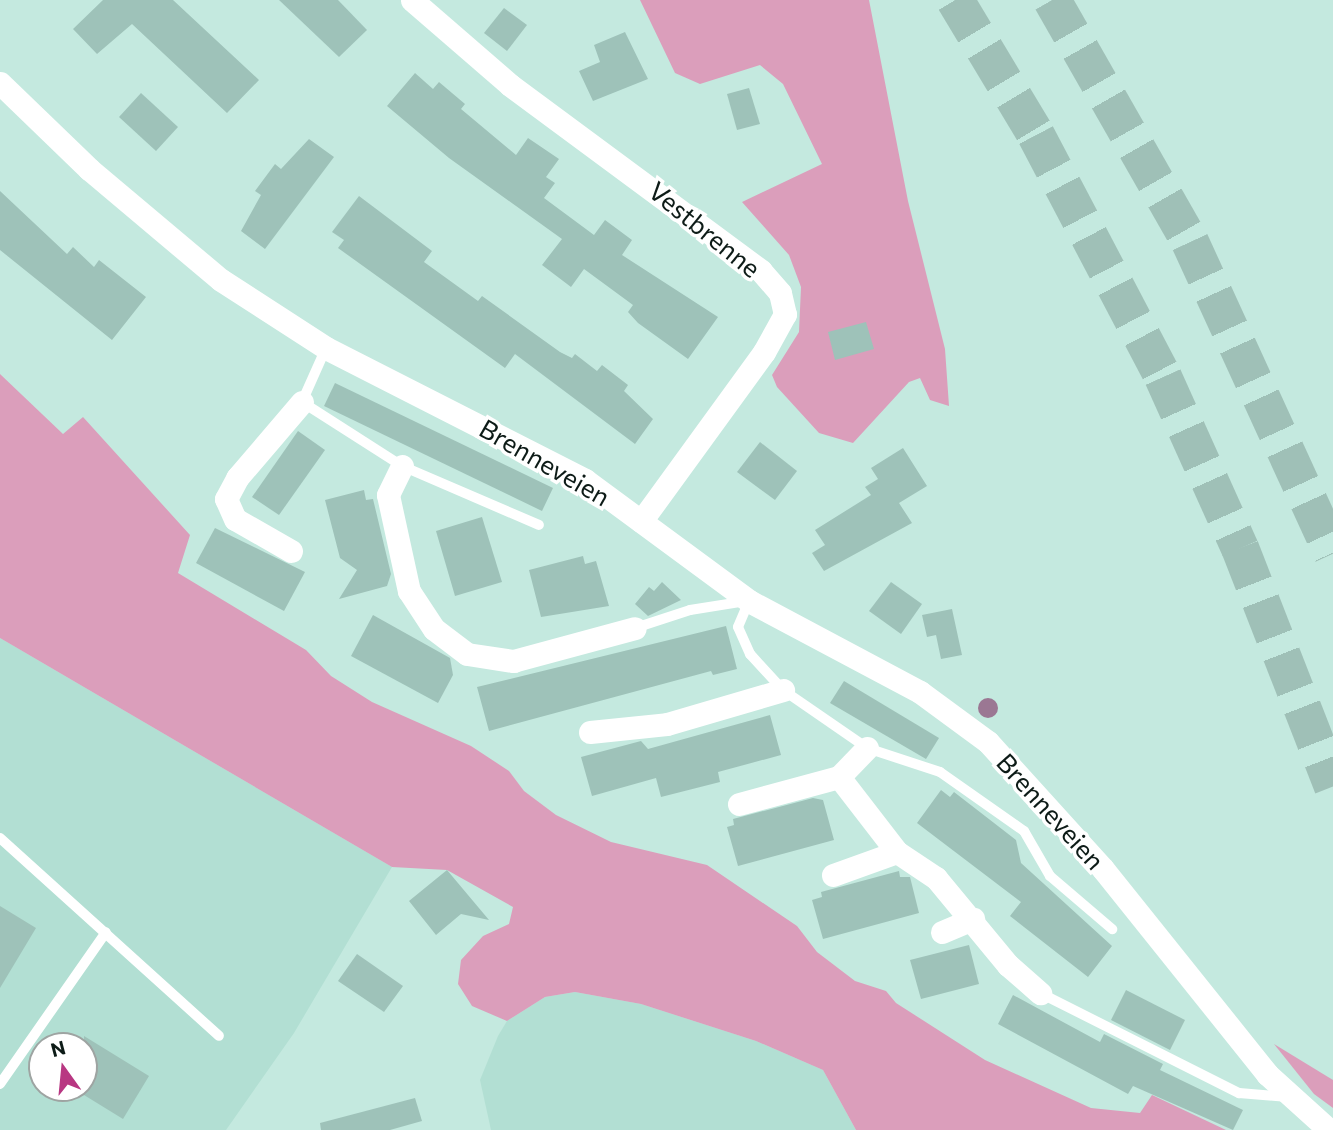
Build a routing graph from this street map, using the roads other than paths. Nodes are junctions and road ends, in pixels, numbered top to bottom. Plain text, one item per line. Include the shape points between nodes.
1 (412, 0) edge
2 (0, 83) edge
3 (326, 348) junction
4 (302, 401) junction
5 (402, 466) junction
6 (641, 521) junction
7 (539, 525) dead end
8 (291, 551) dead end
9 (749, 601) junction
10 (635, 628) joint
11 (783, 690) junction
12 (590, 732) dead end
13 (867, 748) junction
14 (839, 777) junction
15 (739, 804) dead end
16 (0, 838) edge
17 (897, 852) junction
18 (834, 875) dead end
19 (973, 919) junction
20 (1112, 929) dead end
21 (106, 932) junction
22 (942, 932) dead end
23 (1040, 993) joint
24 (219, 1036) dead end
25 (0, 1084) edge
26 (1288, 1097) junction
27 (1329, 1130) edge

1 - 6 street, Vestbrenne via 510,85 761,271 780,293 785,314 764,352
2 - 3 street, Brenneveien via 161,232 221,279
3 - 4 lane
3 - 6 street, Brenneveien via 534,450
4 - 5 lane
4 - 8 street via 237,478 226,499 235,519
5 - 7 lane
5 - 10 street via 388,495 409,590 427,621 467,654 513,661
6 - 9 street, Brenneveien
9 - 10 lane via 690,610
9 - 11 lane via 738,627 750,654
9 - 26 street, Brenneveien via 920,692 988,742 1103,869
11 - 12 street via 667,724
11 - 13 lane
13 - 14 street
13 - 20 lane via 940,772 1024,831 1050,876
14 - 15 street
14 - 17 street
16 - 21 lane
17 - 18 street
17 - 19 street via 936,878
19 - 22 street
19 - 23 street via 1008,965
21 - 24 lane
21 - 25 lane
23 - 26 lane via 1239,1093
26 - 27 street, Brenneveien

